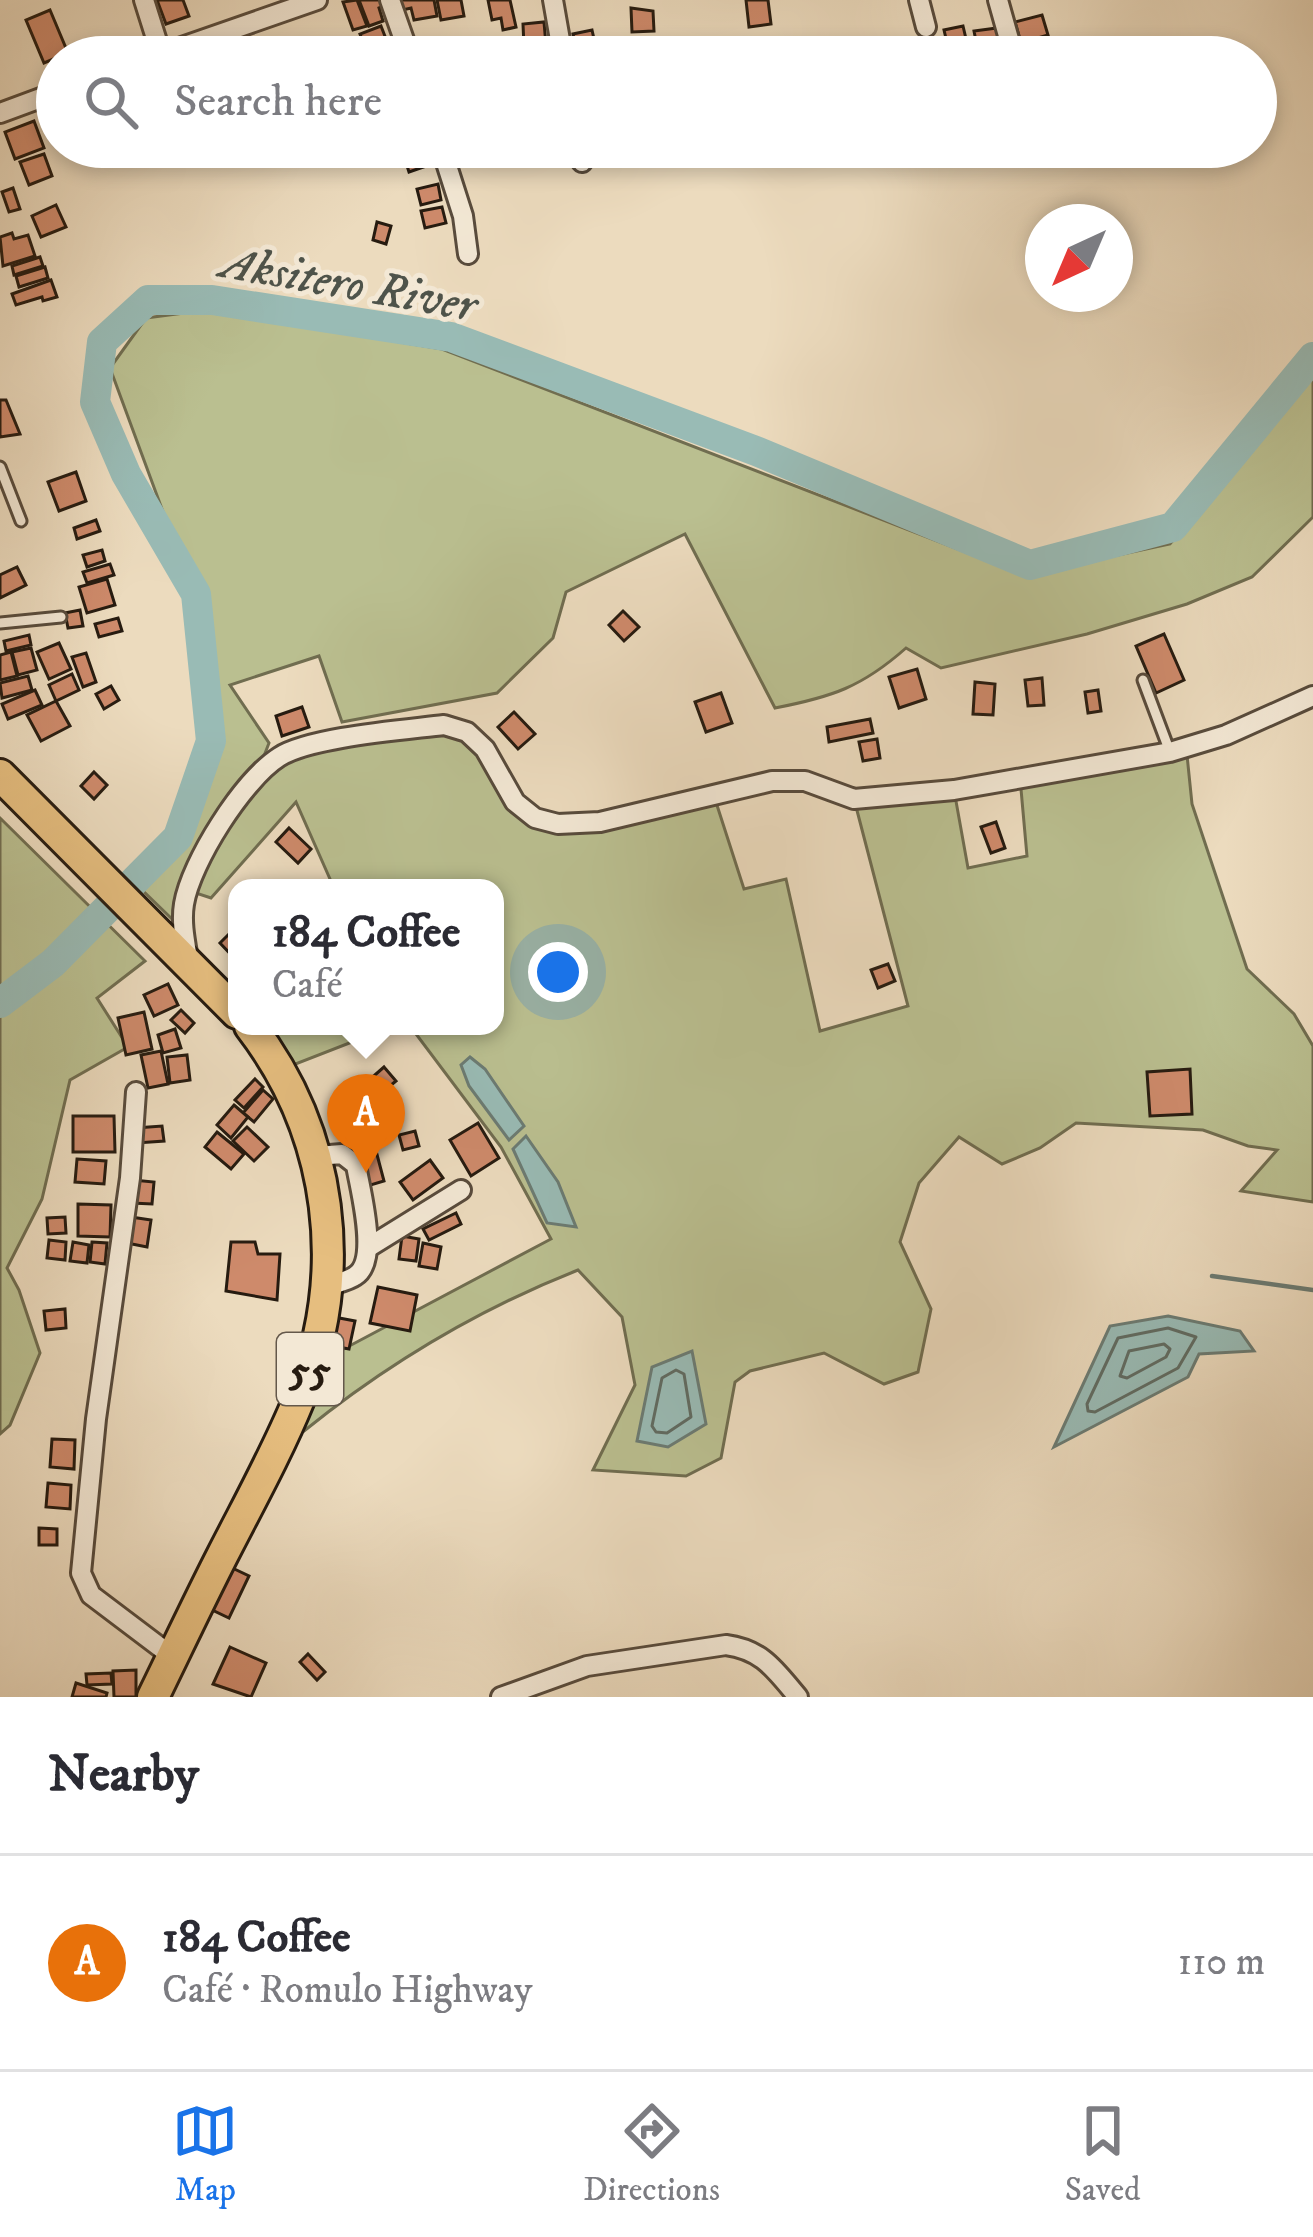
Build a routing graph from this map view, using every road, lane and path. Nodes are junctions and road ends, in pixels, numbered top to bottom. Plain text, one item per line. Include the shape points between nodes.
1 (144, 0) edge
2 (317, 0) edge
3 (390, 0) edge
4 (553, 0) edge
5 (919, 0) edge
6 (998, 0) edge
7 (926, 27) dead end
8 (152, 36) edge
9 (214, 36) edge
10 (403, 36) edge
11 (559, 36) edge
12 (1008, 36) edge
13 (36, 100) edge
14 (0, 113) edge
15 (448, 168) edge
16 (468, 254) dead end
17 (0, 467) edge
18 (21, 521) dead end
19 (61, 617) dead end
20 (0, 623) edge
21 (1143, 680) dead end
22 (1313, 696) edge
23 (1170, 752) junction
24 (0, 775) edge
25 (182, 958) junction
26 (228, 1003) edge
27 (257, 1035) edge
28 (136, 1092) dead end
29 (316, 1156) junction
30 (460, 1190) dead end
31 (369, 1247) junction
32 (328, 1286) junction
33 (173, 1657) junction
34 (153, 1697) edge
35 (500, 1697) edge
36 (798, 1697) edge

1 - 8 street
2 - 9 street
3 - 10 street
4 - 11 street
5 - 7 street
6 - 12 street
13 - 14 street
15 - 16 street
17 - 18 lane
19 - 20 lane
21 - 23 lane
22 - 23 street
23 - 25 street via 891,799 772,781 600,822 558,824 515,802 484,749 462,730 443,725 314,745 281,755 238,798 187,890
24 - 25 highway
25 - 26 highway
27 - 29 highway, 55 via 301,1109
28 - 33 street via 81,1574 91,1595
29 - 31 street via 342,1154 356,1165
29 - 32 highway, 55 via 327,1206
30 - 31 street
31 - 32 street via 357,1276
32 - 33 highway, 55 via 298,1401
33 - 34 highway, 55
35 - 36 street via 587,1666 726,1645 764,1657

